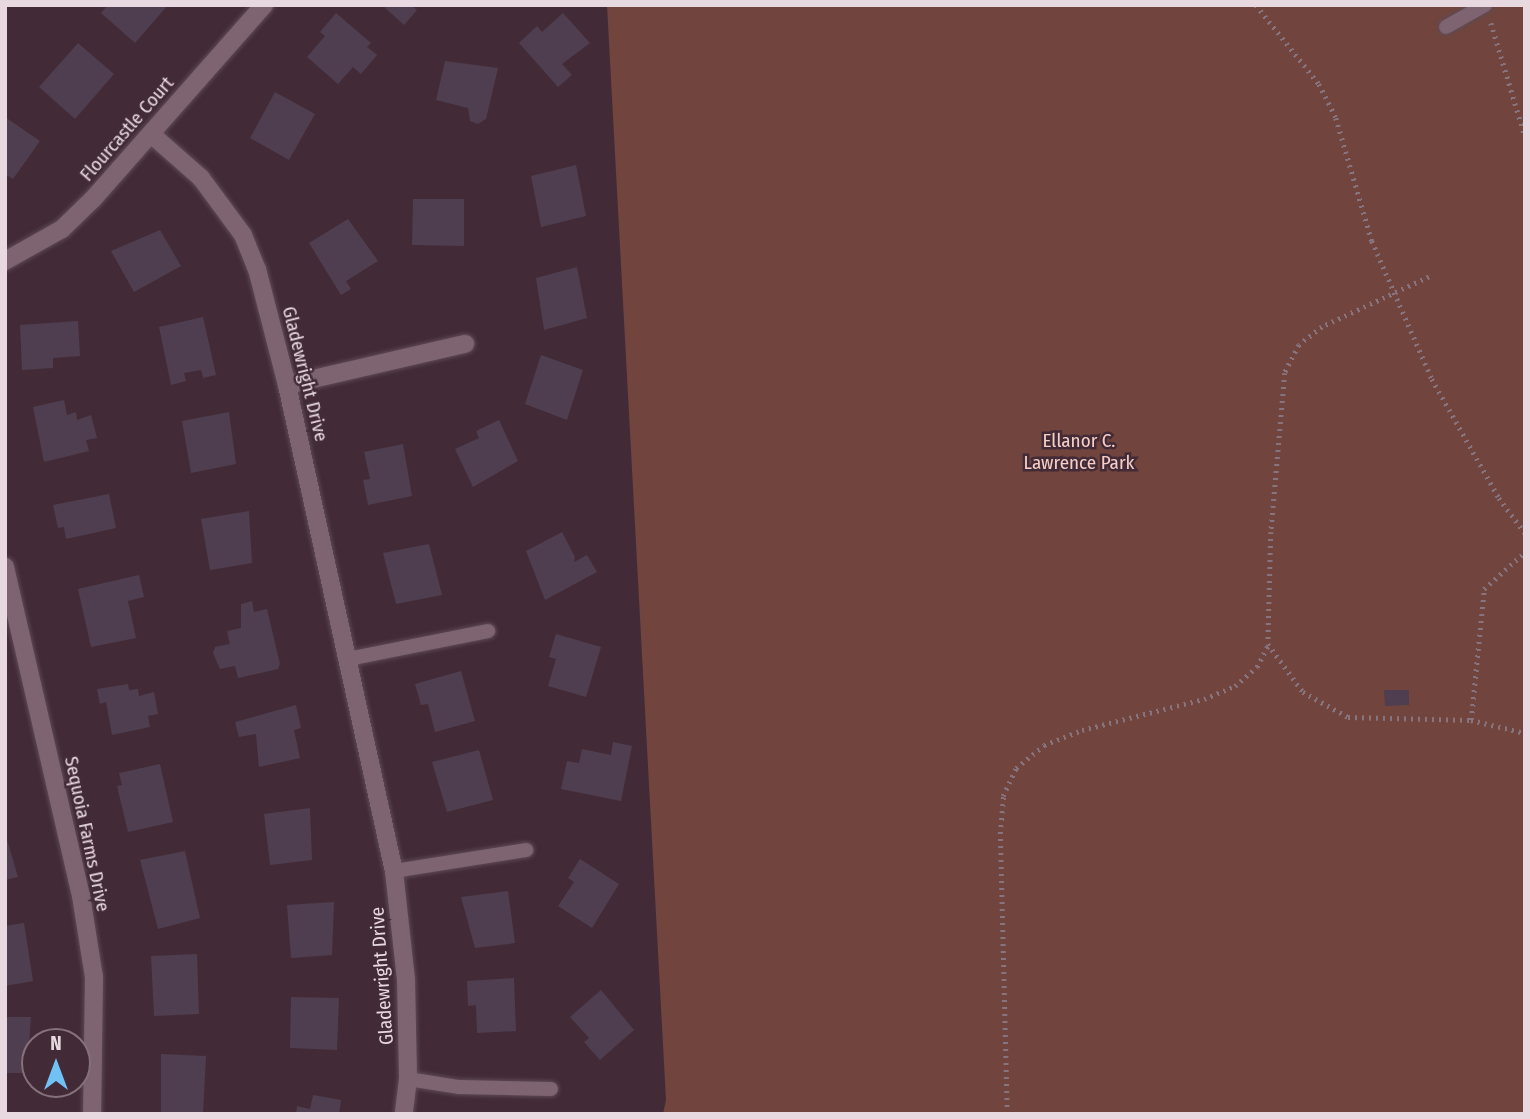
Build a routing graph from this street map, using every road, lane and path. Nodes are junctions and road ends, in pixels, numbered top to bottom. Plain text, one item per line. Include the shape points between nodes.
1 (264, 5) edge
2 (1256, 5) edge
3 (1484, 6) edge
4 (1446, 27) dead end
5 (151, 134) junction
6 (1525, 136) edge
7 (5, 261) edge
8 (1429, 277) dead end
9 (1394, 292) junction
10 (465, 344) dead end
11 (287, 385) junction
12 (1525, 533) edge
13 (1525, 552) edge
14 (5, 566) edge
15 (488, 632) dead end
16 (1268, 644) junction
17 (348, 659) junction
18 (1471, 720) junction
19 (1525, 733) edge
20 (526, 850) dead end
21 (394, 871) junction
22 (408, 1079) junction
23 (551, 1089) dead end
24 (92, 1114) edge
25 (404, 1114) edge
26 (1007, 1114) edge

1 - 5 street, Flourcastle Court
2 - 9 path via 1315,78 1336,118 1372,241
3 - 4 lane
3 - 6 path via 1506,64
5 - 7 street, Flourcastle Court via 62,229
5 - 11 street, Gladewright Drive via 201,178 243,235 257,270
8 - 9 path
9 - 12 path via 1459,431
9 - 16 path via 1321,327 1299,345 1285,373 1273,492
10 - 11 street
11 - 17 street, Gladewright Drive
13 - 18 path via 1484,589
14 - 24 street, Sequoia Farms Drive via 81,896 94,977
15 - 17 lane
16 - 18 path via 1303,692 1348,716
16 - 26 path via 1257,667 1235,686 1204,699 1082,730 1044,745 1016,768 1003,796 1000,834
17 - 21 street, Gladewright Drive
18 - 19 path
20 - 21 lane
21 - 22 street, Gladewright Drive via 406,980
22 - 23 lane via 458,1087
22 - 25 street, Gladewright Drive

